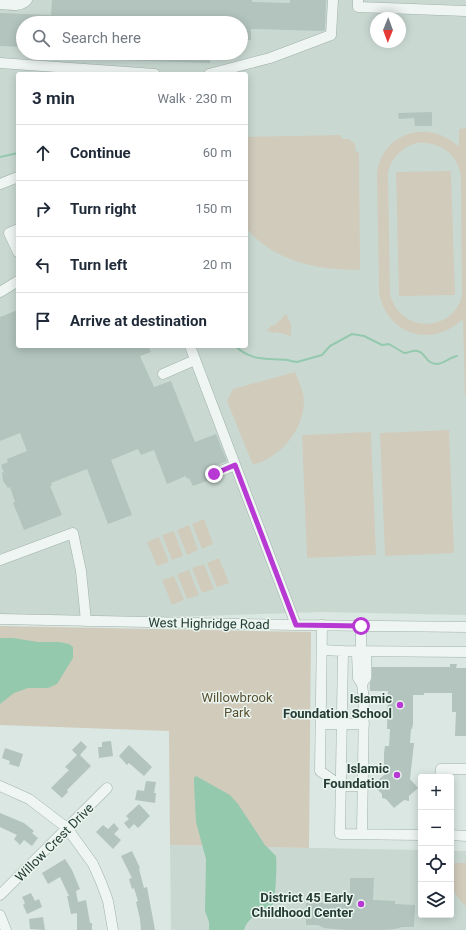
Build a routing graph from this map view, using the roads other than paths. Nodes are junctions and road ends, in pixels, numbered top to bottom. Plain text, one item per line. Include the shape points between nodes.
1 (27, 0) edge
2 (333, 0) edge
3 (358, 0) edge
4 (0, 4) edge
5 (466, 11) edge
6 (0, 63) edge
7 (127, 72) edge
8 (218, 72) edge
9 (16, 179) edge
10 (0, 184) edge
11 (16, 230) edge
12 (16, 248) edge
13 (16, 282) edge
14 (0, 292) edge
15 (191, 348) edge
16 (195, 360) junction
17 (163, 374) dead end
18 (235, 465) junction
19 (214, 474) dead end
20 (0, 560) edge
21 (0, 619) edge
22 (86, 621) junction
23 (296, 625) junction
24 (322, 625) junction
25 (361, 626) junction
26 (466, 627) edge
27 (322, 650) junction
28 (343, 651) junction
29 (361, 651) junction
30 (466, 652) edge
31 (321, 724) junction
32 (342, 724) junction
33 (364, 724) junction
34 (466, 769) edge
35 (440, 774) edge
36 (0, 786) edge
37 (341, 786) junction
38 (363, 786) junction
39 (107, 788) dead end
40 (67, 828) junction
41 (362, 834) junction
42 (418, 835) edge
43 (454, 835) edge
44 (466, 836) edge
45 (0, 895) edge
46 (0, 915) edge
47 (6, 930) edge
48 (113, 930) edge

1 - 4 street via 19,5
2 - 8 street via 332,35 270,58
3 - 5 street via 358,7
6 - 7 street
9 - 10 street
11 - 12 street via 9,233
13 - 14 street
15 - 16 street
16 - 17 street
16 - 18 street
18 - 19 street
18 - 23 street
20 - 22 street via 72,534 82,571
21 - 22 street, West Highridge Road
22 - 23 street, West Highridge Road
23 - 24 street, West Highridge Road
24 - 25 street, West Highridge Road
24 - 27 street
25 - 26 street, West Highridge Road
25 - 29 street
27 - 28 street
27 - 31 street
28 - 29 street
28 - 32 street
29 - 30 street
29 - 33 street via 357,654 358,678 362,684 364,701
31 - 32 street
31 - 37 street via 320,771
32 - 33 street
32 - 37 street
33 - 38 street
34 - 35 street via 441,769
36 - 40 street via 29,799
37 - 38 street
37 - 41 street via 340,834
38 - 41 street
39 - 40 street, Willow Crest Drive
40 - 45 street, Willow Crest Drive
40 - 48 street via 90,860 101,882
41 - 42 street
43 - 44 street
46 - 47 street

